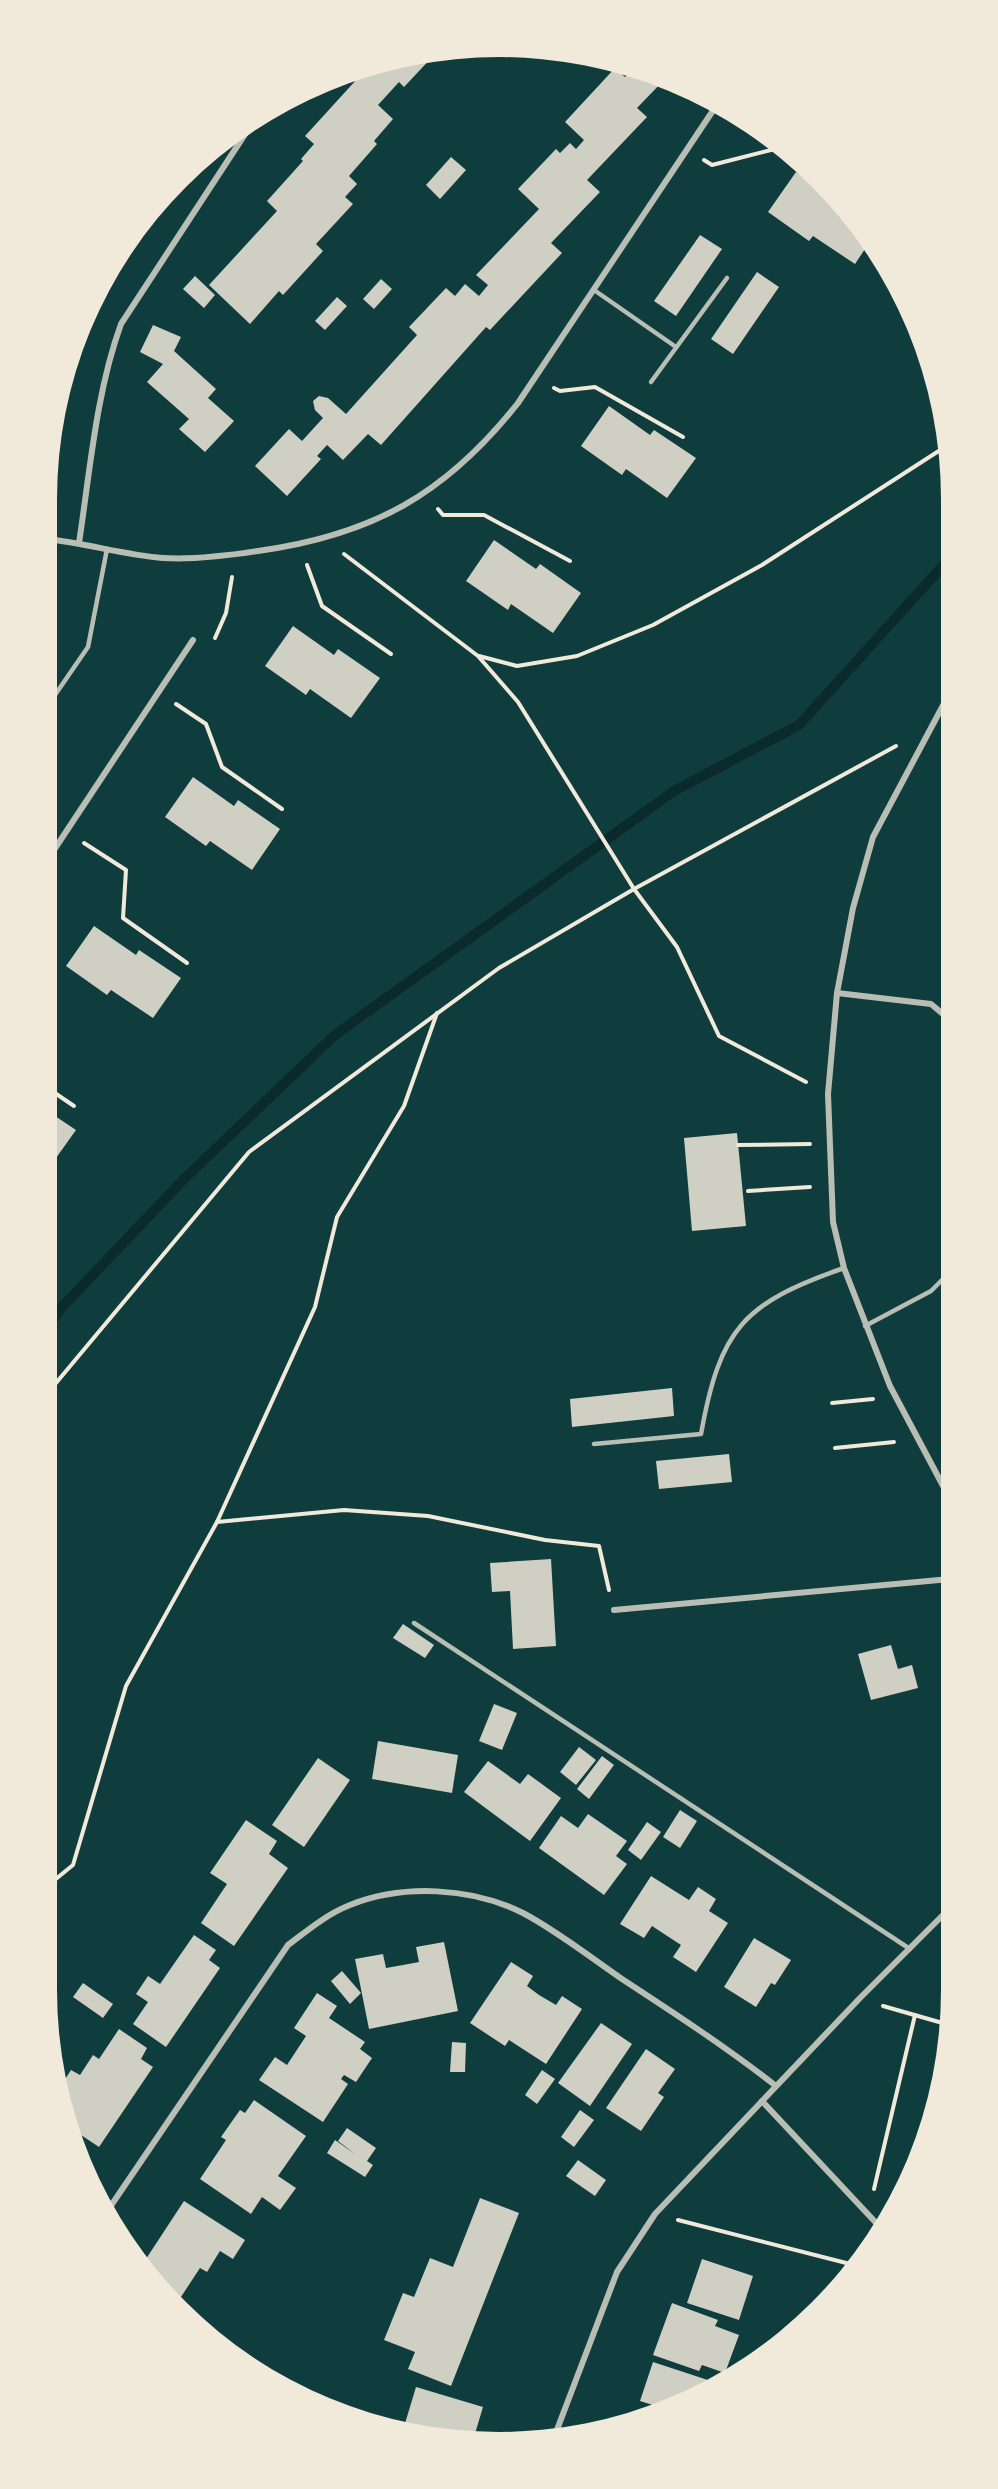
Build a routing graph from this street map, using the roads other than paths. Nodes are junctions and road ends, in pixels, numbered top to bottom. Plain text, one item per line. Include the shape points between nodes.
1 (712, 112) edge
2 (242, 139) edge
3 (727, 278) dead end
4 (594, 290) junction
5 (676, 347) junction
6 (651, 382) dead end
7 (57, 540) edge
8 (79, 543) junction
9 (107, 549) junction
10 (193, 640) road end
11 (57, 692) edge
12 (941, 710) edge
13 (57, 846) edge
14 (837, 993) junction
15 (941, 1012) edge
16 (844, 1268) junction
17 (941, 1281) edge
18 (865, 1326) junction
19 (594, 1444) dead end
20 (941, 1482) edge
21 (941, 1580) edge
22 (614, 1610) road end
23 (414, 1623) dead end
24 (941, 1917) edge
25 (910, 1949) junction
26 (776, 2086) junction
27 (762, 2101) junction
28 (112, 2204) edge
29 (875, 2222) edge
30 (558, 2428) edge

1 - 4 street
2 - 8 street via 121,324 111,349
3 - 5 lane
4 - 5 lane
4 - 9 street via 497,430 454,472 385,517 325,538 228,556 161,558
5 - 6 lane
7 - 8 street
8 - 9 street
9 - 11 lane via 88,647
10 - 13 street
12 - 14 street via 873,837 853,908
14 - 15 street via 932,1004
14 - 16 street via 828,1094 833,1222
16 - 18 street
16 - 19 lane via 784,1290 748,1316 725,1348 709,1388 701,1434
17 - 18 lane via 931,1291
18 - 20 street
21 - 22 street
23 - 25 lane
24 - 25 street
25 - 26 street
26 - 27 street
26 - 28 street via 730,2050 523,1913 474,1895 394,1894 346,1907 316,1923 288,1945
27 - 29 street
27 - 30 street via 655,2214 617,2272

